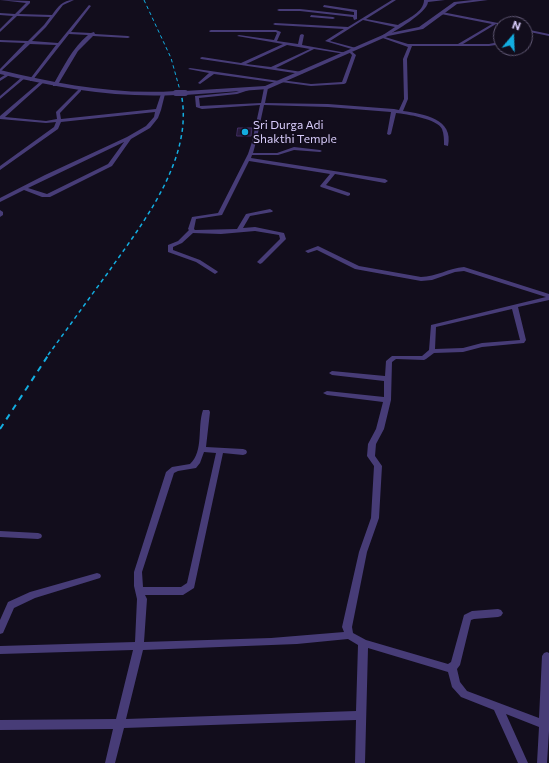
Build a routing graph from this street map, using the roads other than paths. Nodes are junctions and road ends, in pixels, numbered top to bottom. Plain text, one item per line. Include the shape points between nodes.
1 (2, 0) edge
2 (72, 0) edge
3 (394, 0) edge
4 (427, 0) edge
5 (443, 0) edge
6 (486, 0) edge
7 (89, 6) dead end
8 (324, 6) dead end
9 (279, 10) dead end
10 (442, 13) junction
11 (0, 14) edge
12 (17, 15) junction
13 (53, 16) junction
14 (311, 16) dead end
15 (362, 19) junction
16 (355, 20) junction
17 (493, 22) edge
18 (275, 24) dead end
19 (493, 25) edge
20 (398, 26) junction
21 (348, 28) junction
22 (0, 31) edge
23 (211, 31) dead end
24 (533, 32) edge
25 (68, 33) junction
26 (94, 33) junction
27 (302, 35) dead end
28 (239, 36) dead end
29 (383, 36) junction
30 (549, 36) edge
31 (128, 37) dead end
32 (0, 41) edge
33 (29, 42) junction
34 (275, 42) junction
35 (59, 44) junction
36 (286, 44) junction
37 (460, 44) junction
38 (408, 45) junction
39 (493, 45) edge
40 (300, 46) junction
41 (314, 48) junction
42 (350, 51) junction
43 (202, 58) dead end
44 (242, 64) junction
45 (273, 68) junction
46 (190, 69) dead end
47 (0, 72) edge
48 (213, 72) junction
49 (301, 73) junction
50 (9, 74) junction
51 (23, 78) junction
52 (0, 80) edge
53 (31, 80) junction
54 (42, 82) junction
55 (280, 82) junction
56 (200, 83) dead end
57 (55, 85) junction
58 (266, 88) junction
59 (247, 89) junction
60 (79, 90) junction
61 (163, 94) junction
62 (0, 98) edge
63 (262, 104) junction
64 (159, 110) junction
65 (394, 110) junction
66 (401, 111) junction
67 (0, 118) edge
68 (59, 120) junction
69 (389, 134) dead end
70 (129, 138) junction
71 (446, 145) dead end
72 (320, 151) dead end
73 (249, 157) junction
74 (0, 168) edge
75 (333, 173) junction
76 (385, 181) dead end
77 (23, 188) junction
78 (348, 194) dead end
79 (0, 200) edge
80 (270, 211) dead end
81 (240, 229) junction
82 (192, 231) junction
83 (308, 251) dead end
84 (260, 262) dead end
85 (215, 272) dead end
86 (549, 297) edge
87 (516, 306) junction
88 (432, 351) junction
89 (332, 373) dead end
90 (388, 380) junction
91 (327, 393) dead end
92 (387, 400) junction
93 (206, 412) dead end
94 (201, 449) junction
95 (220, 451) junction
96 (243, 452) dead end
97 (0, 534) edge
98 (38, 536) dead end
99 (97, 576) dead end
100 (140, 591) junction
101 (498, 613) dead end
102 (0, 630) edge
103 (349, 635) junction
104 (363, 644) junction
105 (139, 646) junction
106 (0, 650) edge
107 (547, 656) dead end
108 (452, 667) junction
109 (497, 706) junction
110 (360, 715) junction
111 (119, 724) junction
112 (0, 725) edge
113 (547, 725) edge
114 (110, 763) edge
115 (360, 763) edge
116 (523, 763) edge
117 (542, 763) edge

1 - 12 street via 28,2
2 - 13 street via 62,4
3 - 15 street
4 - 5 street
4 - 20 street via 421,11
6 - 10 street via 456,3
7 - 25 street
8 - 16 street via 356,11
9 - 16 street via 300,10
10 - 17 street
10 - 29 street via 421,28
11 - 12 street
12 - 13 street
12 - 22 street
13 - 33 street
14 - 16 street
15 - 16 street
15 - 20 street
16 - 21 street
18 - 21 street
19 - 37 street
20 - 29 street
21 - 42 street via 327,41
23 - 34 street via 276,31 279,32
24 - 30 street
25 - 26 street
25 - 35 street
26 - 31 street
26 - 57 street via 83,41
27 - 40 street
28 - 34 street
29 - 38 street
29 - 42 street
32 - 33 street
33 - 35 street
33 - 47 street
34 - 36 street
35 - 53 street
36 - 40 street
36 - 44 street
37 - 38 street
37 - 39 street
38 - 66 street via 410,46 405,59 406,99
40 - 41 street
41 - 42 street
41 - 45 street
42 - 49 street
42 - 55 street via 354,55 344,83 311,85
43 - 44 street
44 - 45 street
45 - 49 street
46 - 48 street
47 - 50 street
48 - 55 street
48 - 56 street
49 - 55 street
50 - 51 street
50 - 52 street
51 - 53 street
51 - 62 street via 7,89
53 - 54 street
54 - 57 street
54 - 67 street
55 - 58 street
57 - 60 street
58 - 59 street
58 - 63 street
59 - 61 street, bridge
59 - 63 street via 237,93 198,97 198,107
60 - 61 street
60 - 68 street via 58,113
61 - 64 street
63 - 65 street
63 - 73 street
64 - 68 street
64 - 70 street via 148,127
65 - 66 street
65 - 69 street
66 - 71 street via 428,117 442,125 445,129
67 - 68 street via 46,122
68 - 74 street via 56,128
70 - 77 street
70 - 77 street via 110,165 48,196
72 - 73 street via 294,148 278,154
73 - 75 street
73 - 82 street via 220,214 194,218
75 - 76 street
75 - 78 street via 323,186
77 - 79 street
80 - 81 street via 248,215
81 - 82 street via 221,232
81 - 84 street via 282,234 283,239
82 - 85 street via 180,242 170,246 170,250 198,261
83 - 86 street via 318,248 357,268 422,279 431,279 454,269 464,269
86 - 87 street
87 - 88 street via 433,326
87 - 88 street via 524,340 522,342 482,345 463,350
88 - 90 street via 424,358 394,357 390,361
89 - 90 street
90 - 92 street
91 - 92 street
92 - 103 street via 380,430 372,444 371,456 378,466 374,518 363,552 347,628
93 - 94 street
94 - 95 street
94 - 100 street via 200,459 193,466 176,468 170,472 138,572
95 - 96 street
95 - 100 street via 191,585 183,591
97 - 98 street
99 - 102 street via 34,595 11,605
100 - 105 street via 142,599
101 - 108 street via 472,615 467,618 455,665
103 - 104 street
103 - 105 street via 311,641 194,642
104 - 108 street
104 - 110 street
105 - 106 street
105 - 111 street
107 - 113 street
108 - 109 street via 457,688 464,694
109 - 113 street
109 - 116 street
110 - 111 street
110 - 115 street
111 - 112 street
111 - 114 street
113 - 117 street

